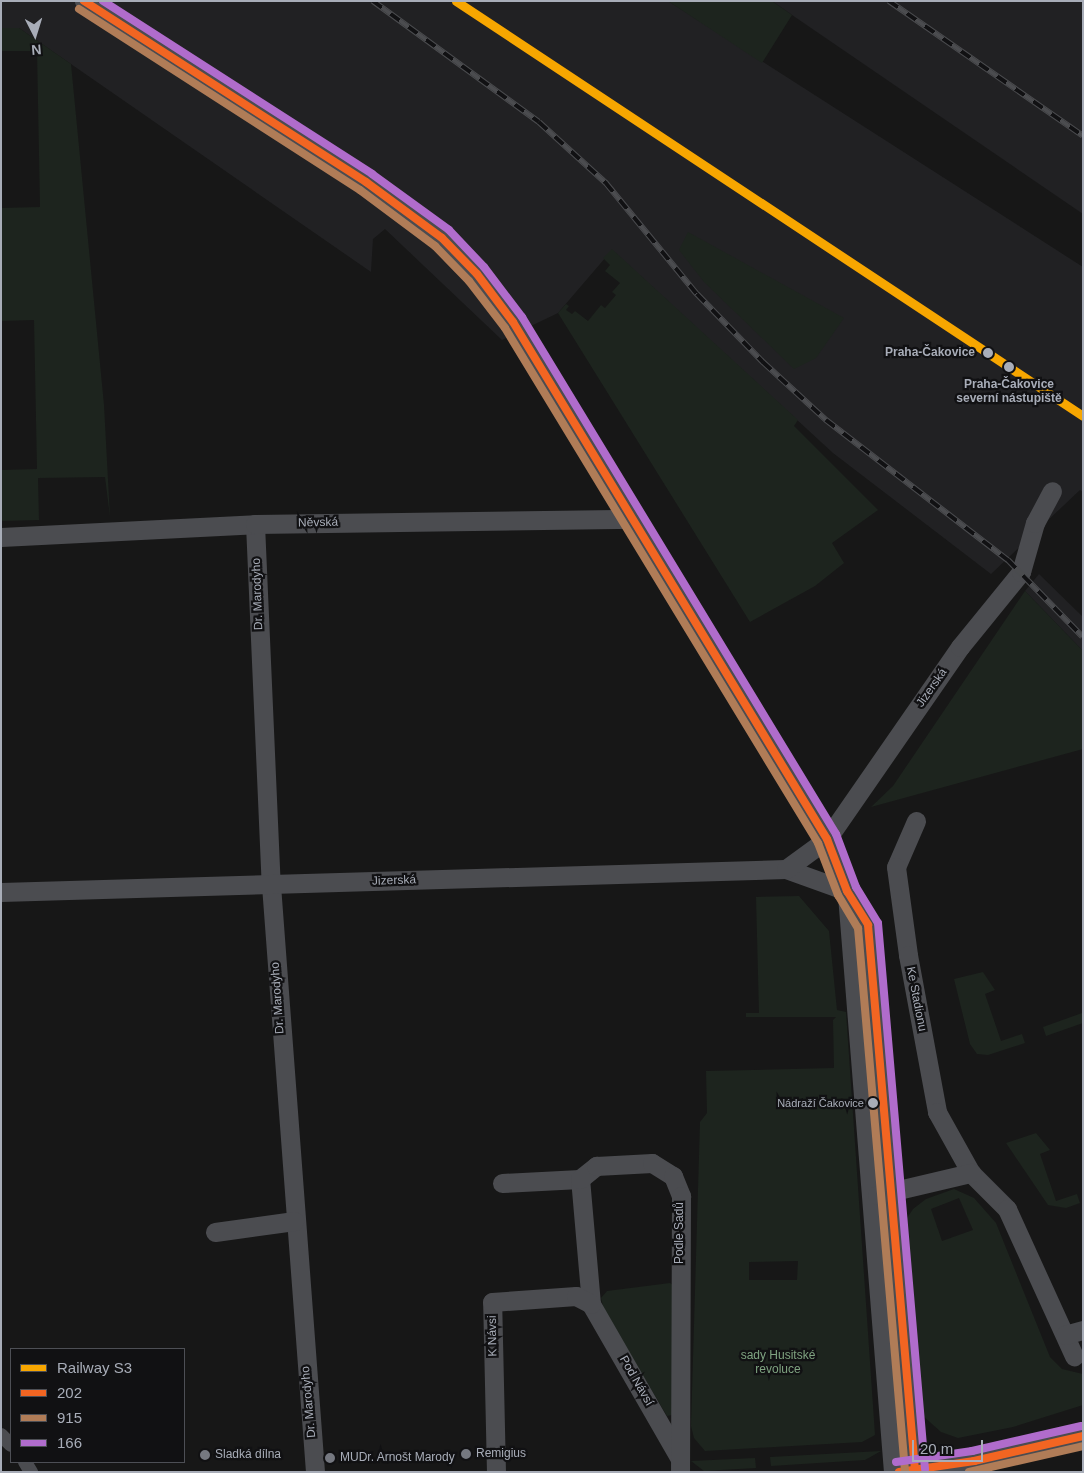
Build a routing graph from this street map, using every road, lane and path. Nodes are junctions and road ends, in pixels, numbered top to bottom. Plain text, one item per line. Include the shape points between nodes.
1 (84, 1) edge
2 (1052, 491) dead end
3 (635, 518) junction
4 (255, 524) junction
5 (1, 537) edge
6 (916, 821) dead end
7 (827, 839) junction
8 (786, 869) junction
9 (271, 885) junction
10 (847, 891) junction
11 (1, 892) edge
12 (971, 1173) junction
13 (580, 1179) junction
14 (502, 1183) dead end
15 (889, 1194) junction
16 (870, 1196) junction
17 (294, 1221) junction
18 (215, 1232) dead end
19 (592, 1304) junction
20 (1083, 1330) edge
21 (1065, 1335) junction
22 (1074, 1356) dead end
23 (1, 1434) edge
24 (1083, 1436) edge
25 (10, 1444) edge
26 (680, 1465) edge
27 (901, 1471) edge
28 (315, 1472) edge
29 (496, 1472) edge

1 - 3 street via 366,182 442,238 478,274 513,322
2 - 7 street, Jizerská via 1035,523 1020,572 960,647
3 - 4 street, Něvská
3 - 7 street
4 - 5 street, Něvská
4 - 9 street, Dr. Marodyho
6 - 12 street, Ke Stadionu via 896,867 908,955 937,1112
7 - 8 street, Jizerská
7 - 10 street
8 - 9 street, Jizerská
8 - 10 street, Jizerská
9 - 11 street, Jizerská
9 - 17 street, Dr. Marodyho
10 - 15 street via 868,925
10 - 16 street
12 - 15 street
12 - 21 street, Ke Stadionu via 1007,1209
13 - 14 street
13 - 19 street
13 - 26 street, Podle Sadů via 596,1166 652,1163 673,1176 681,1196
15 - 16 street
15 - 27 street
16 - 27 street
17 - 18 street
17 - 28 street, Dr. Marodyho
19 - 26 street, Pod Návsí
19 - 29 street, K Návsi via 576,1296 492,1302
20 - 21 street
21 - 22 street, Ke Stadionu
23 - 25 street
24 - 27 street via 1016,1453

